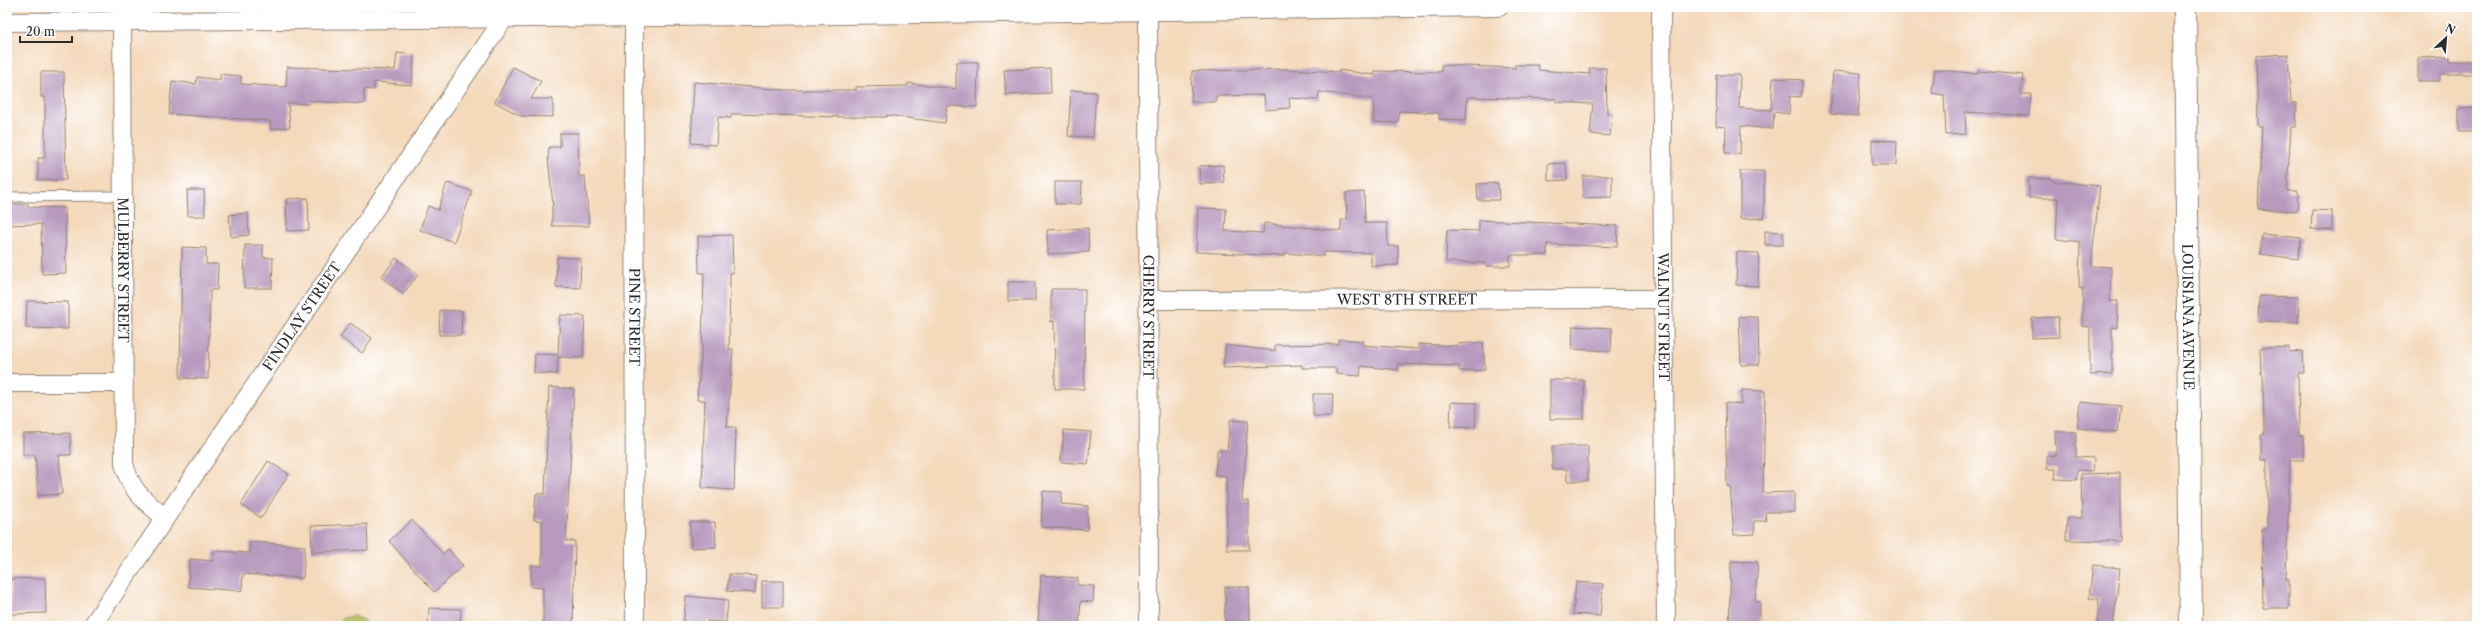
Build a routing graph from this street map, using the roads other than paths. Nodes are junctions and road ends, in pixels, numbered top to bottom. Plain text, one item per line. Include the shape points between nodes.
1 (1499, 7) edge
2 (1661, 7) edge
3 (2185, 7) edge
4 (1404, 8) edge
5 (1148, 10) edge
6 (893, 11) edge
7 (508, 12) edge
8 (634, 12) edge
9 (380, 13) edge
10 (122, 14) edge
11 (7, 22) edge
12 (123, 196) junction
13 (7, 197) edge
14 (1664, 299) junction
15 (1150, 300) junction
16 (7, 382) edge
17 (124, 383) junction
18 (165, 518) junction
19 (99, 624) edge
20 (635, 626) edge
21 (1149, 626) edge
22 (1666, 626) edge
23 (2191, 626) edge

1 - 4 street
2 - 14 street, WALNUT STREET
3 - 23 main road, LOUISIANA AVENUE
4 - 5 street
5 - 6 street
5 - 15 street, CHERRY STREET
6 - 8 street
7 - 8 street
7 - 9 street
7 - 18 street, FINDLAY STREET
8 - 20 street, PINE STREET
9 - 10 street
10 - 11 street
10 - 12 street, MULBERRY STREET
12 - 13 lane
12 - 17 street, MULBERRY STREET
14 - 15 street, WEST 8TH STREET
14 - 22 street, WALNUT STREET
15 - 21 street, CHERRY STREET
16 - 17 street
17 - 18 street, MULBERRY STREET via 124,463 127,478 135,491
18 - 19 street, FINDLAY STREET

